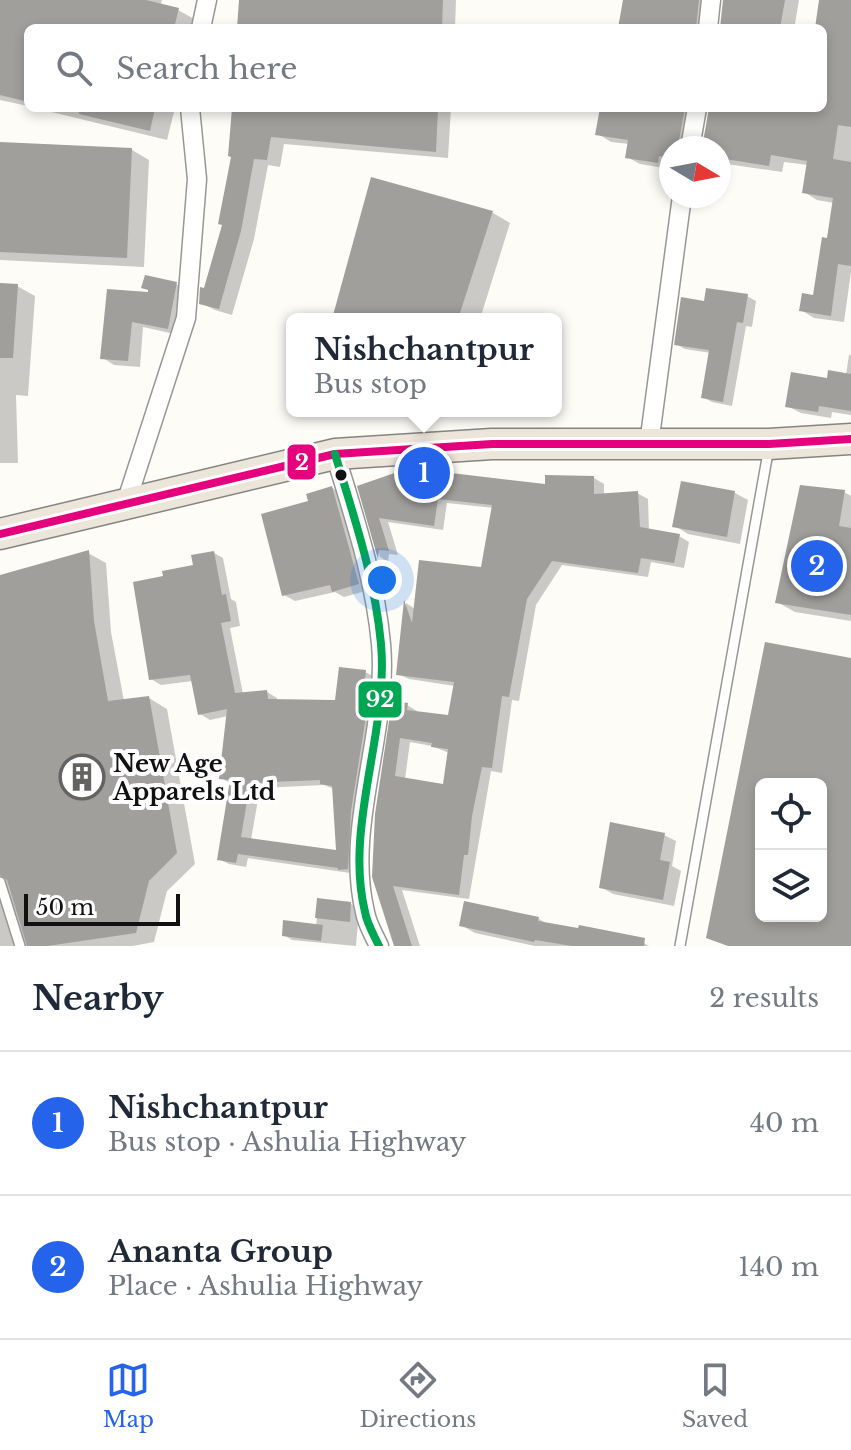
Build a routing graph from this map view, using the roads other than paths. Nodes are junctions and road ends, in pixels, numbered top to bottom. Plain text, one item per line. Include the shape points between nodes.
1 (207, 0) edge
2 (711, 0) edge
3 (202, 24) edge
4 (708, 24) edge
5 (190, 112) edge
6 (696, 112) edge
7 (692, 136) edge
8 (680, 208) edge
9 (851, 439) edge
10 (649, 444) junction
11 (769, 444) junction
12 (335, 454) junction
13 (126, 503) junction
14 (0, 534) edge
15 (0, 882) edge
16 (20, 946) edge
17 (379, 946) edge
18 (680, 946) edge

1 - 3 street
2 - 4 street
5 - 13 street via 197,179 186,318
6 - 7 street
8 - 10 street
9 - 11 highway
10 - 11 highway
10 - 12 highway via 492,444
11 - 18 lane
12 - 13 highway
12 - 17 street via 369,566 381,645 380,713 359,852 365,913
13 - 14 highway
15 - 16 lane

